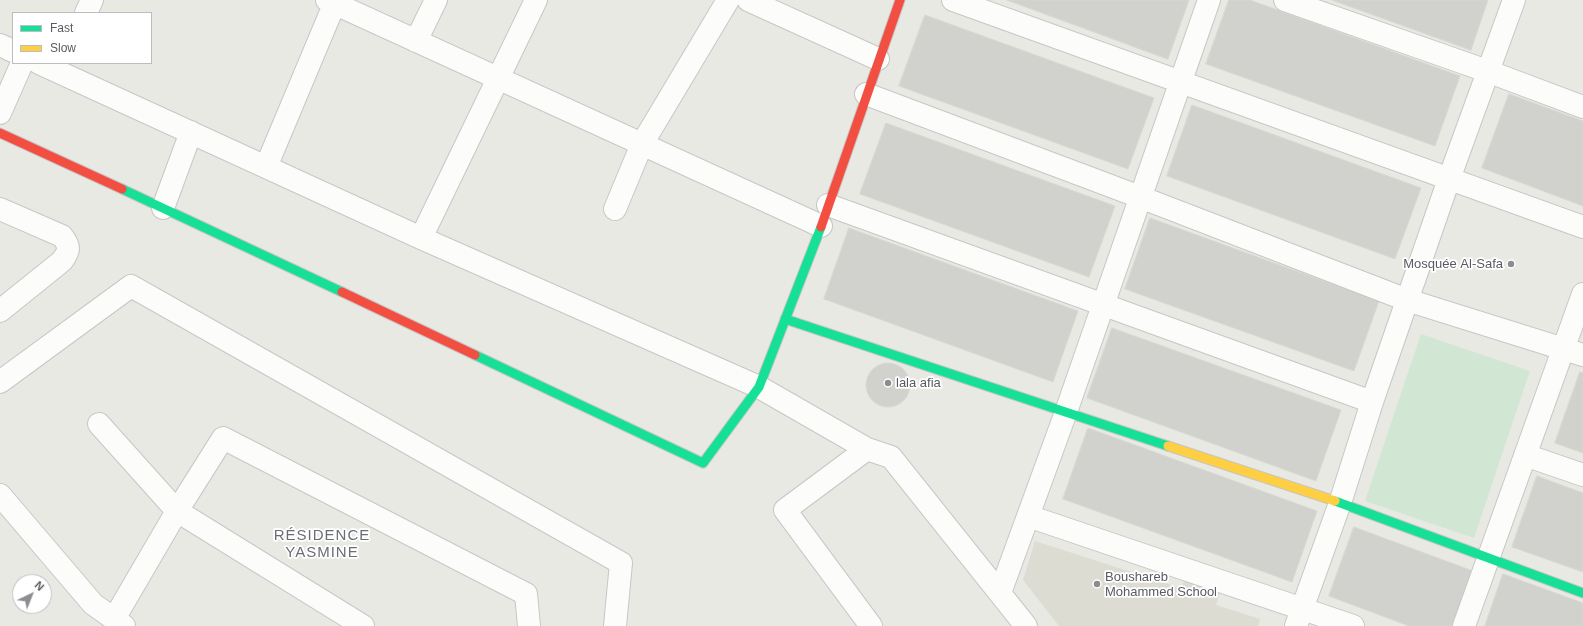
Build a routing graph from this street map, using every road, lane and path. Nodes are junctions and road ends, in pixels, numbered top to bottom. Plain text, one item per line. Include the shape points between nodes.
1 (92, 0) edge
2 (436, 0) edge
3 (536, 0) edge
4 (728, 0) edge
5 (748, 0) edge
6 (900, 0) edge
7 (953, 0) edge
8 (1209, 0) edge
9 (1285, 0) edge
10 (1514, 0) edge
11 (333, 1) edge
12 (86, 12) edge
13 (416, 41) junction
14 (0, 45) edge
15 (12, 51) edge
16 (878, 59) junction
17 (22, 64) edge
18 (44, 64) edge
19 (62, 68) edge
20 (1487, 71) junction
21 (498, 78) junction
22 (1180, 82) junction
23 (866, 94) junction
24 (1583, 107) edge
25 (0, 113) edge
26 (191, 132) junction
27 (0, 133) edge
28 (642, 144) junction
29 (266, 167) junction
30 (1449, 179) junction
31 (1140, 197) junction
32 (828, 205) junction
33 (163, 208) junction
34 (0, 210) edge
35 (615, 210) dead end
36 (821, 226) junction
37 (1583, 227) edge
38 (421, 238) junction
39 (1583, 294) edge
40 (1407, 300) junction
41 (1103, 305) junction
42 (0, 311) edge
43 (785, 319) junction
44 (1573, 352) edge
45 (0, 382) edge
46 (759, 387) junction
47 (1372, 402) junction
48 (1066, 412) junction
49 (99, 424) dead end
50 (867, 449) junction
51 (1525, 455) junction
52 (1583, 475) edge
53 (0, 494) edge
54 (1340, 503) junction
55 (177, 511) junction
56 (1028, 516) junction
57 (1488, 559) junction
58 (1000, 593) junction
59 (1583, 593) edge
60 (1299, 617) edge
61 (119, 622) edge
62 (363, 626) edge
63 (529, 626) edge
64 (615, 626) edge
65 (871, 626) edge
66 (1026, 626) edge
67 (1353, 626) edge
68 (1464, 626) edge

1 - 12 street
2 - 13 street
3 - 21 street
4 - 28 street
5 - 16 street
6 - 16 street
7 - 22 street
8 - 22 street
9 - 20 street
10 - 20 street
11 - 13 street
11 - 29 street
13 - 21 street
14 - 15 street
16 - 23 street
17 - 25 street
18 - 19 street
19 - 26 street
20 - 24 street
20 - 30 street
21 - 28 street
21 - 38 street
22 - 30 street
22 - 31 street
23 - 31 street
23 - 32 street
26 - 29 street
26 - 33 street
27 - 33 street
28 - 35 street
28 - 36 street
29 - 38 street
30 - 37 street
30 - 40 street
31 - 40 street
31 - 41 street
32 - 36 street
32 - 41 street
33 - 46 street via 704,463
34 - 42 street via 62,236 69,244 69,252 62,261
36 - 43 street
38 - 46 street
39 - 44 street
40 - 44 street
40 - 47 street
41 - 47 street
41 - 48 street
43 - 46 street
43 - 48 street
44 - 51 street
45 - 64 street via 131,286 621,564
46 - 50 street
47 - 54 street
48 - 54 street
48 - 56 street
49 - 55 street
50 - 58 street via 891,457
50 - 65 street via 785,510
51 - 52 street
51 - 57 street
53 - 61 street via 93,604
54 - 57 street
54 - 60 street
55 - 61 street
55 - 62 street
55 - 63 street via 223,438 526,594
56 - 58 street
56 - 60 street
57 - 59 street
57 - 68 street
58 - 66 street
60 - 67 street

